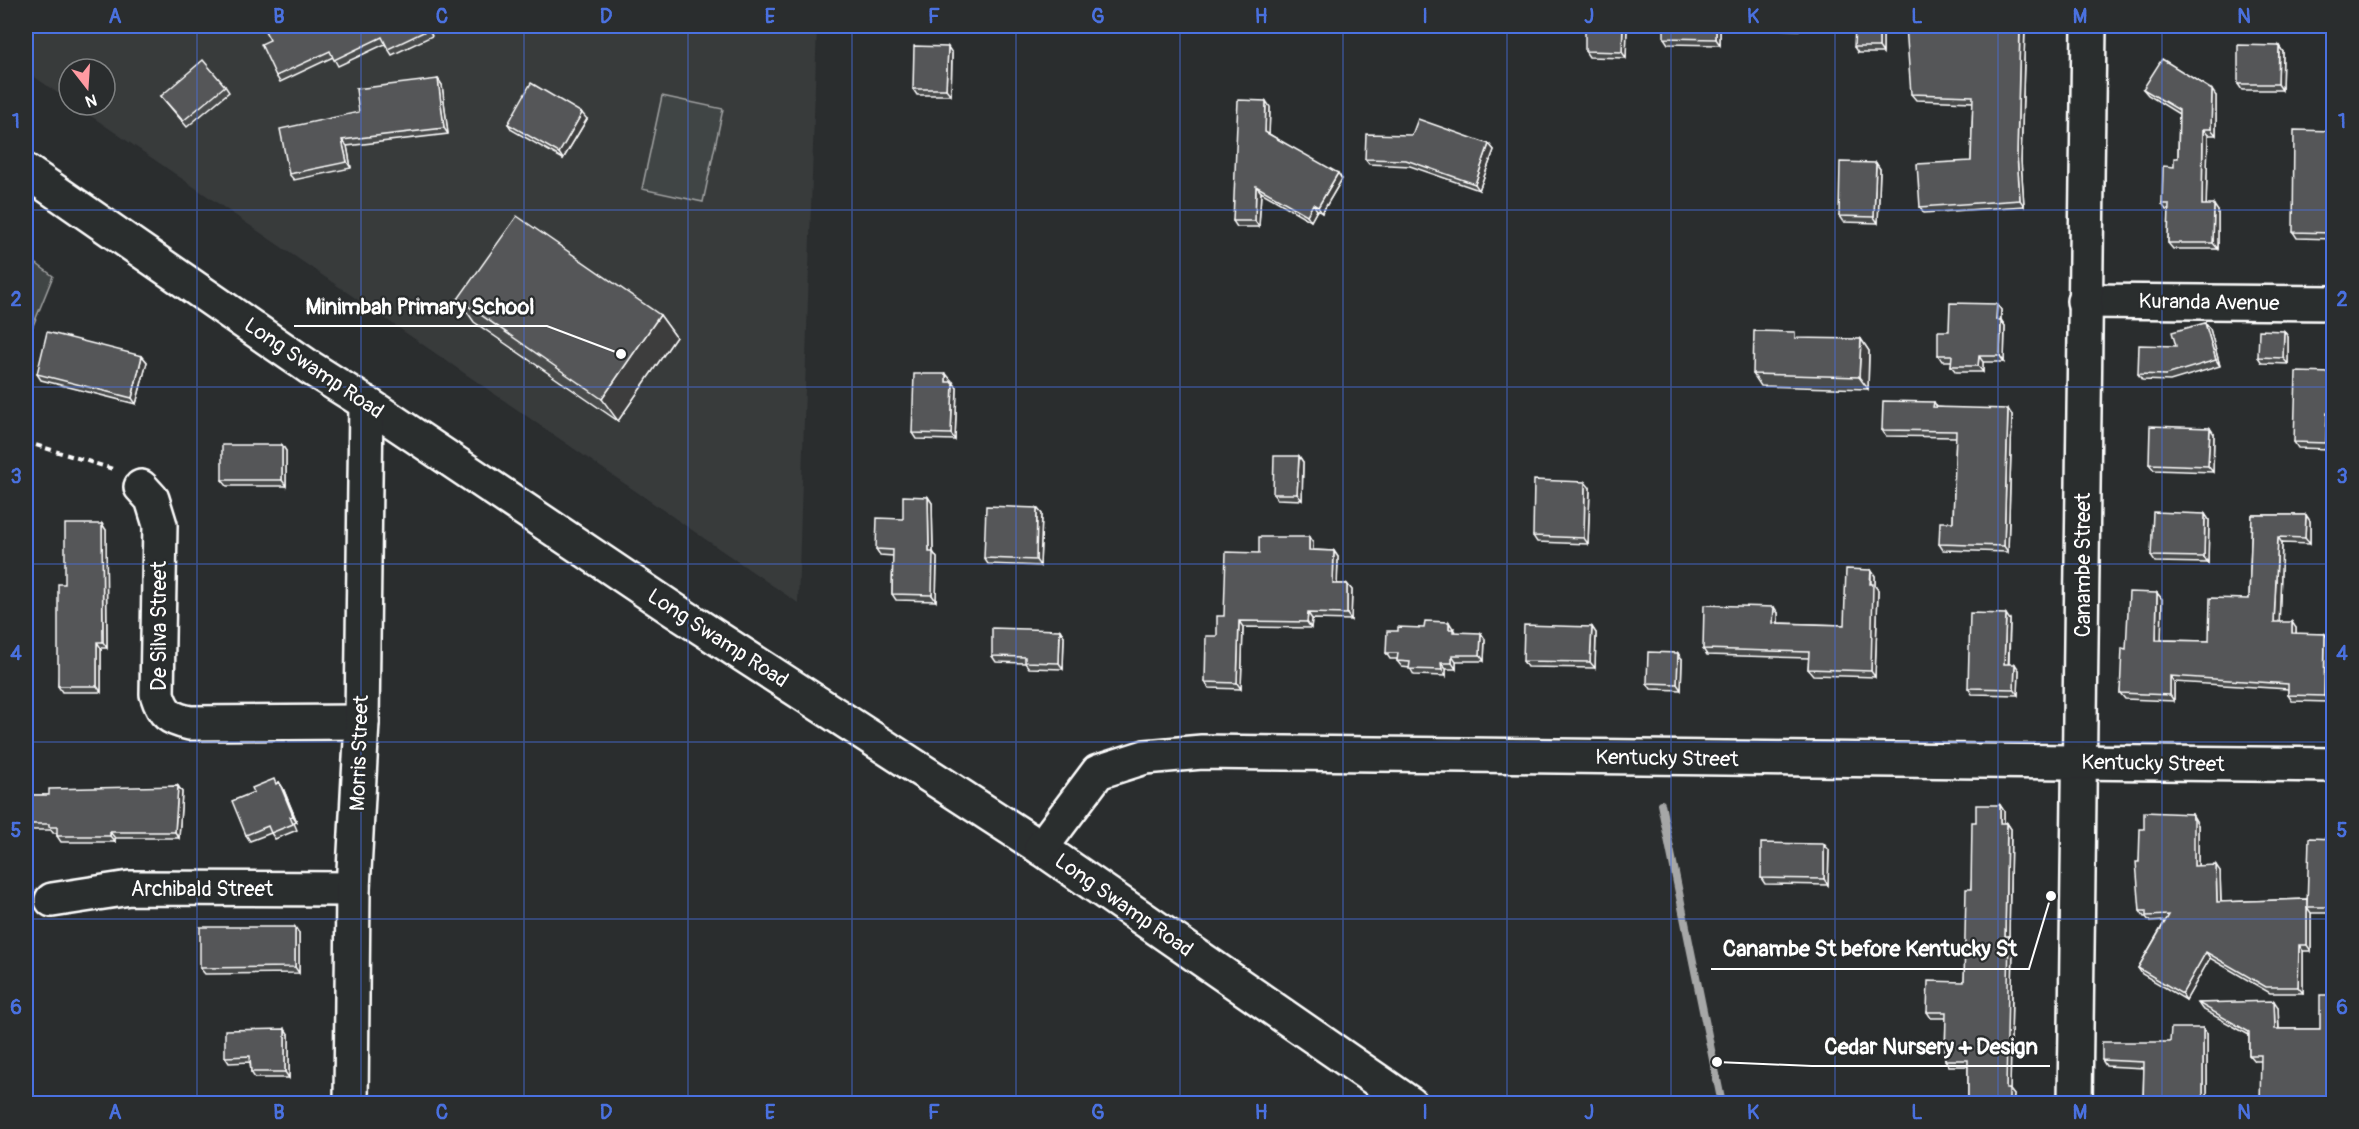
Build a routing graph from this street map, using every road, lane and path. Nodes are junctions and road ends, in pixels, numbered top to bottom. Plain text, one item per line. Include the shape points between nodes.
1 (2089, 26) edge
2 (26, 171) edge
3 (2084, 301) junction
4 (2334, 303) edge
5 (366, 403) junction
6 (26, 442) edge
7 (141, 487) joint
8 (362, 722) junction
9 (2081, 762) junction
10 (2334, 765) edge
11 (1041, 848) junction
12 (353, 889) junction
13 (52, 900) dead end
14 (351, 1104) edge
15 (1411, 1104) edge
16 (2075, 1104) edge

1 - 3 street, Canambe Street
2 - 5 street, Long Swamp Road
3 - 4 street, Kuranda Avenue
3 - 9 street, Canambe Street
5 - 8 street, Morris Street
5 - 11 street, Long Swamp Road via 674,610
6 - 7 path via 123,473
7 - 8 street, De Silva Street via 152,498 160,525 157,694 162,710 172,719 190,723
8 - 12 street, Morris Street
9 - 10 street, Kentucky Street
9 - 11 street, Kentucky Street via 1202,753 1145,757 1098,772
9 - 16 street, Canambe Street
11 - 15 street, Long Swamp Road
12 - 13 street, Archibald Street via 130,888
12 - 14 street, Morris Street

